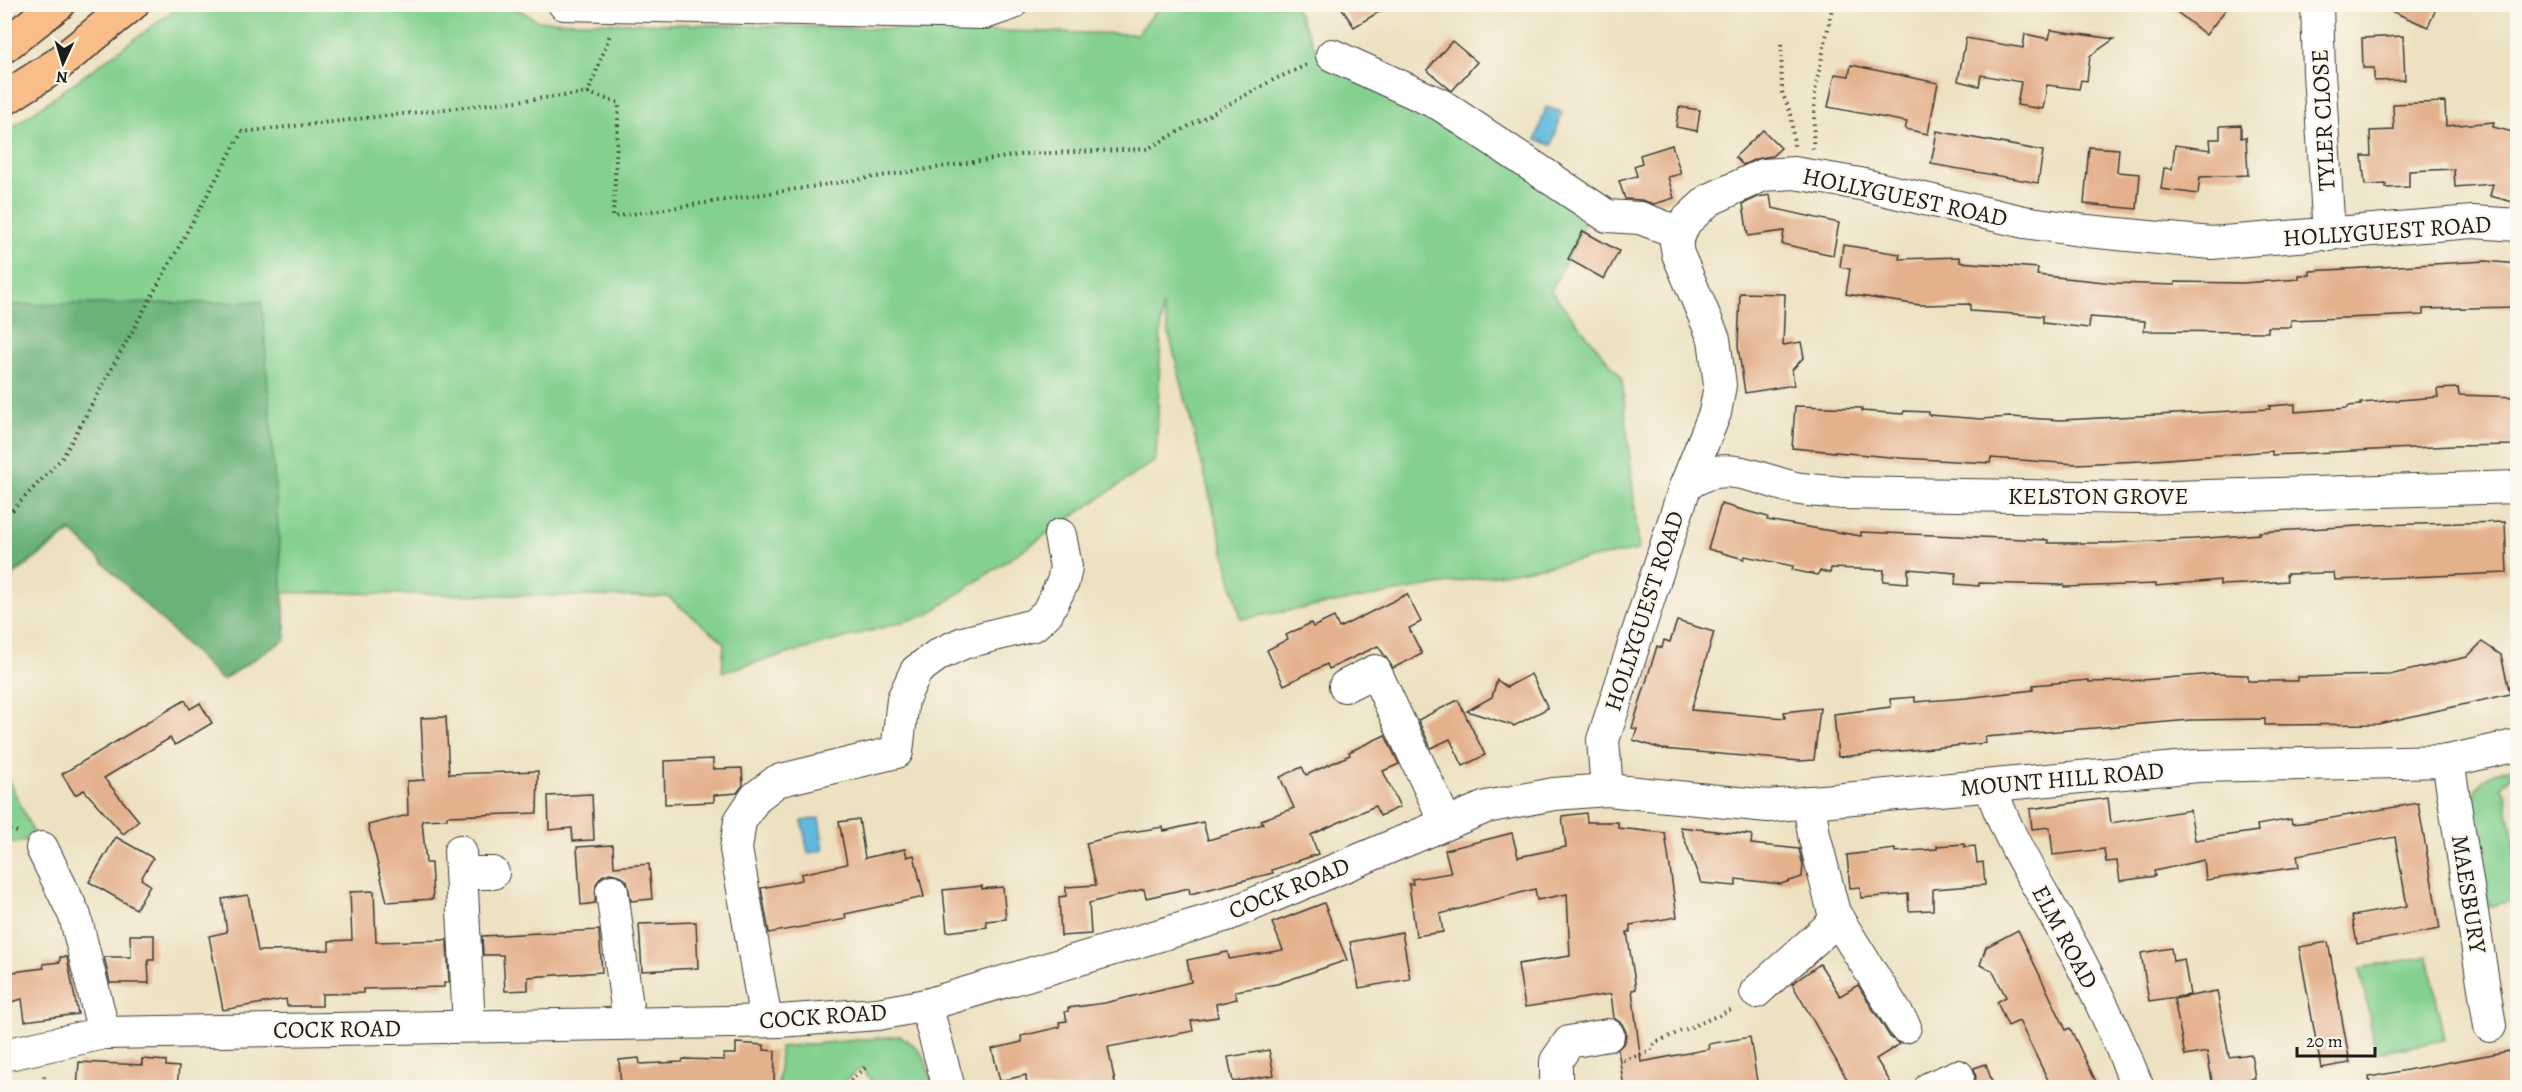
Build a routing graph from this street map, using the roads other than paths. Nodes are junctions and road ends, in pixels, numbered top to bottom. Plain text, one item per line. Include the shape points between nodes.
1 (58, 4) edge
2 (132, 4) edge
3 (564, 4) edge
4 (1011, 4) edge
5 (2317, 4) edge
6 (4, 46) edge
7 (1332, 54) road end
8 (4, 99) edge
9 (2517, 225) edge
10 (1680, 233) junction
11 (2329, 235) junction
12 (1685, 487) junction
13 (2517, 487) edge
14 (1060, 535) dead end
15 (1345, 686) dead end
16 (2517, 745) edge
17 (2448, 761) junction
18 (1991, 787) junction
19 (1607, 789) junction
20 (1809, 802) junction
21 (1446, 823) junction
22 (42, 848) dead end
23 (493, 873) dead end
24 (612, 891) dead end
25 (1838, 919) junction
26 (1756, 992) road end
27 (926, 1005) junction
28 (766, 1021) junction
29 (629, 1023) junction
30 (469, 1026) junction
31 (2490, 1026) dead end
32 (1905, 1028) dead end
33 (104, 1033) junction
34 (1613, 1048) road end
35 (4, 1055) edge
36 (949, 1088) edge
37 (1556, 1088) edge
38 (2138, 1088) edge

1 - 6 highway
2 - 8 highway via 57,65
3 - 4 street via 984,13
5 - 11 street, TYLER CLOSE
7 - 10 street via 1441,105 1606,216 1640,218
9 - 11 street, HOLLYGUEST ROAD via 2473,222
10 - 11 street, HOLLYGUEST ROAD via 1690,216 1709,200 1763,176 1805,175 2024,222 2087,231 2211,243
10 - 12 street, HOLLYGUEST ROAD via 1678,254 1714,339 1720,385 1715,413
12 - 13 street, KELSTON GROVE via 1698,475 1720,470 1750,474 1796,488 1854,493 2138,498
12 - 19 street, HOLLYGUEST ROAD via 1603,740
14 - 28 street via 1066,567 1047,613 1034,625 963,643 916,671 903,699 897,752 777,781 756,797 740,821 736,849
15 - 21 street via 1375,671
16 - 17 street, MOUNT HILL ROAD
17 - 18 street, MOUNT HILL ROAD via 2198,766
17 - 31 street, MAESBURY
18 - 20 street, MOUNT HILL ROAD
18 - 38 street, ELM ROAD via 2001,818 2065,934
19 - 20 street, MOUNT HILL ROAD via 1768,806
19 - 21 street, COCK ROAD via 1486,807
20 - 25 street via 1814,835
21 - 27 street, COCK ROAD via 1227,915
22 - 33 street via 75,916
23 - 30 street via 460,862
24 - 29 street
25 - 26 street
25 - 32 street
27 - 28 street, COCK ROAD via 878,1014
27 - 36 street
28 - 29 street, COCK ROAD
29 - 30 street, COCK ROAD
30 - 33 street, COCK ROAD
33 - 35 street, COCK ROAD
34 - 37 street via 1569,1042 1556,1061

